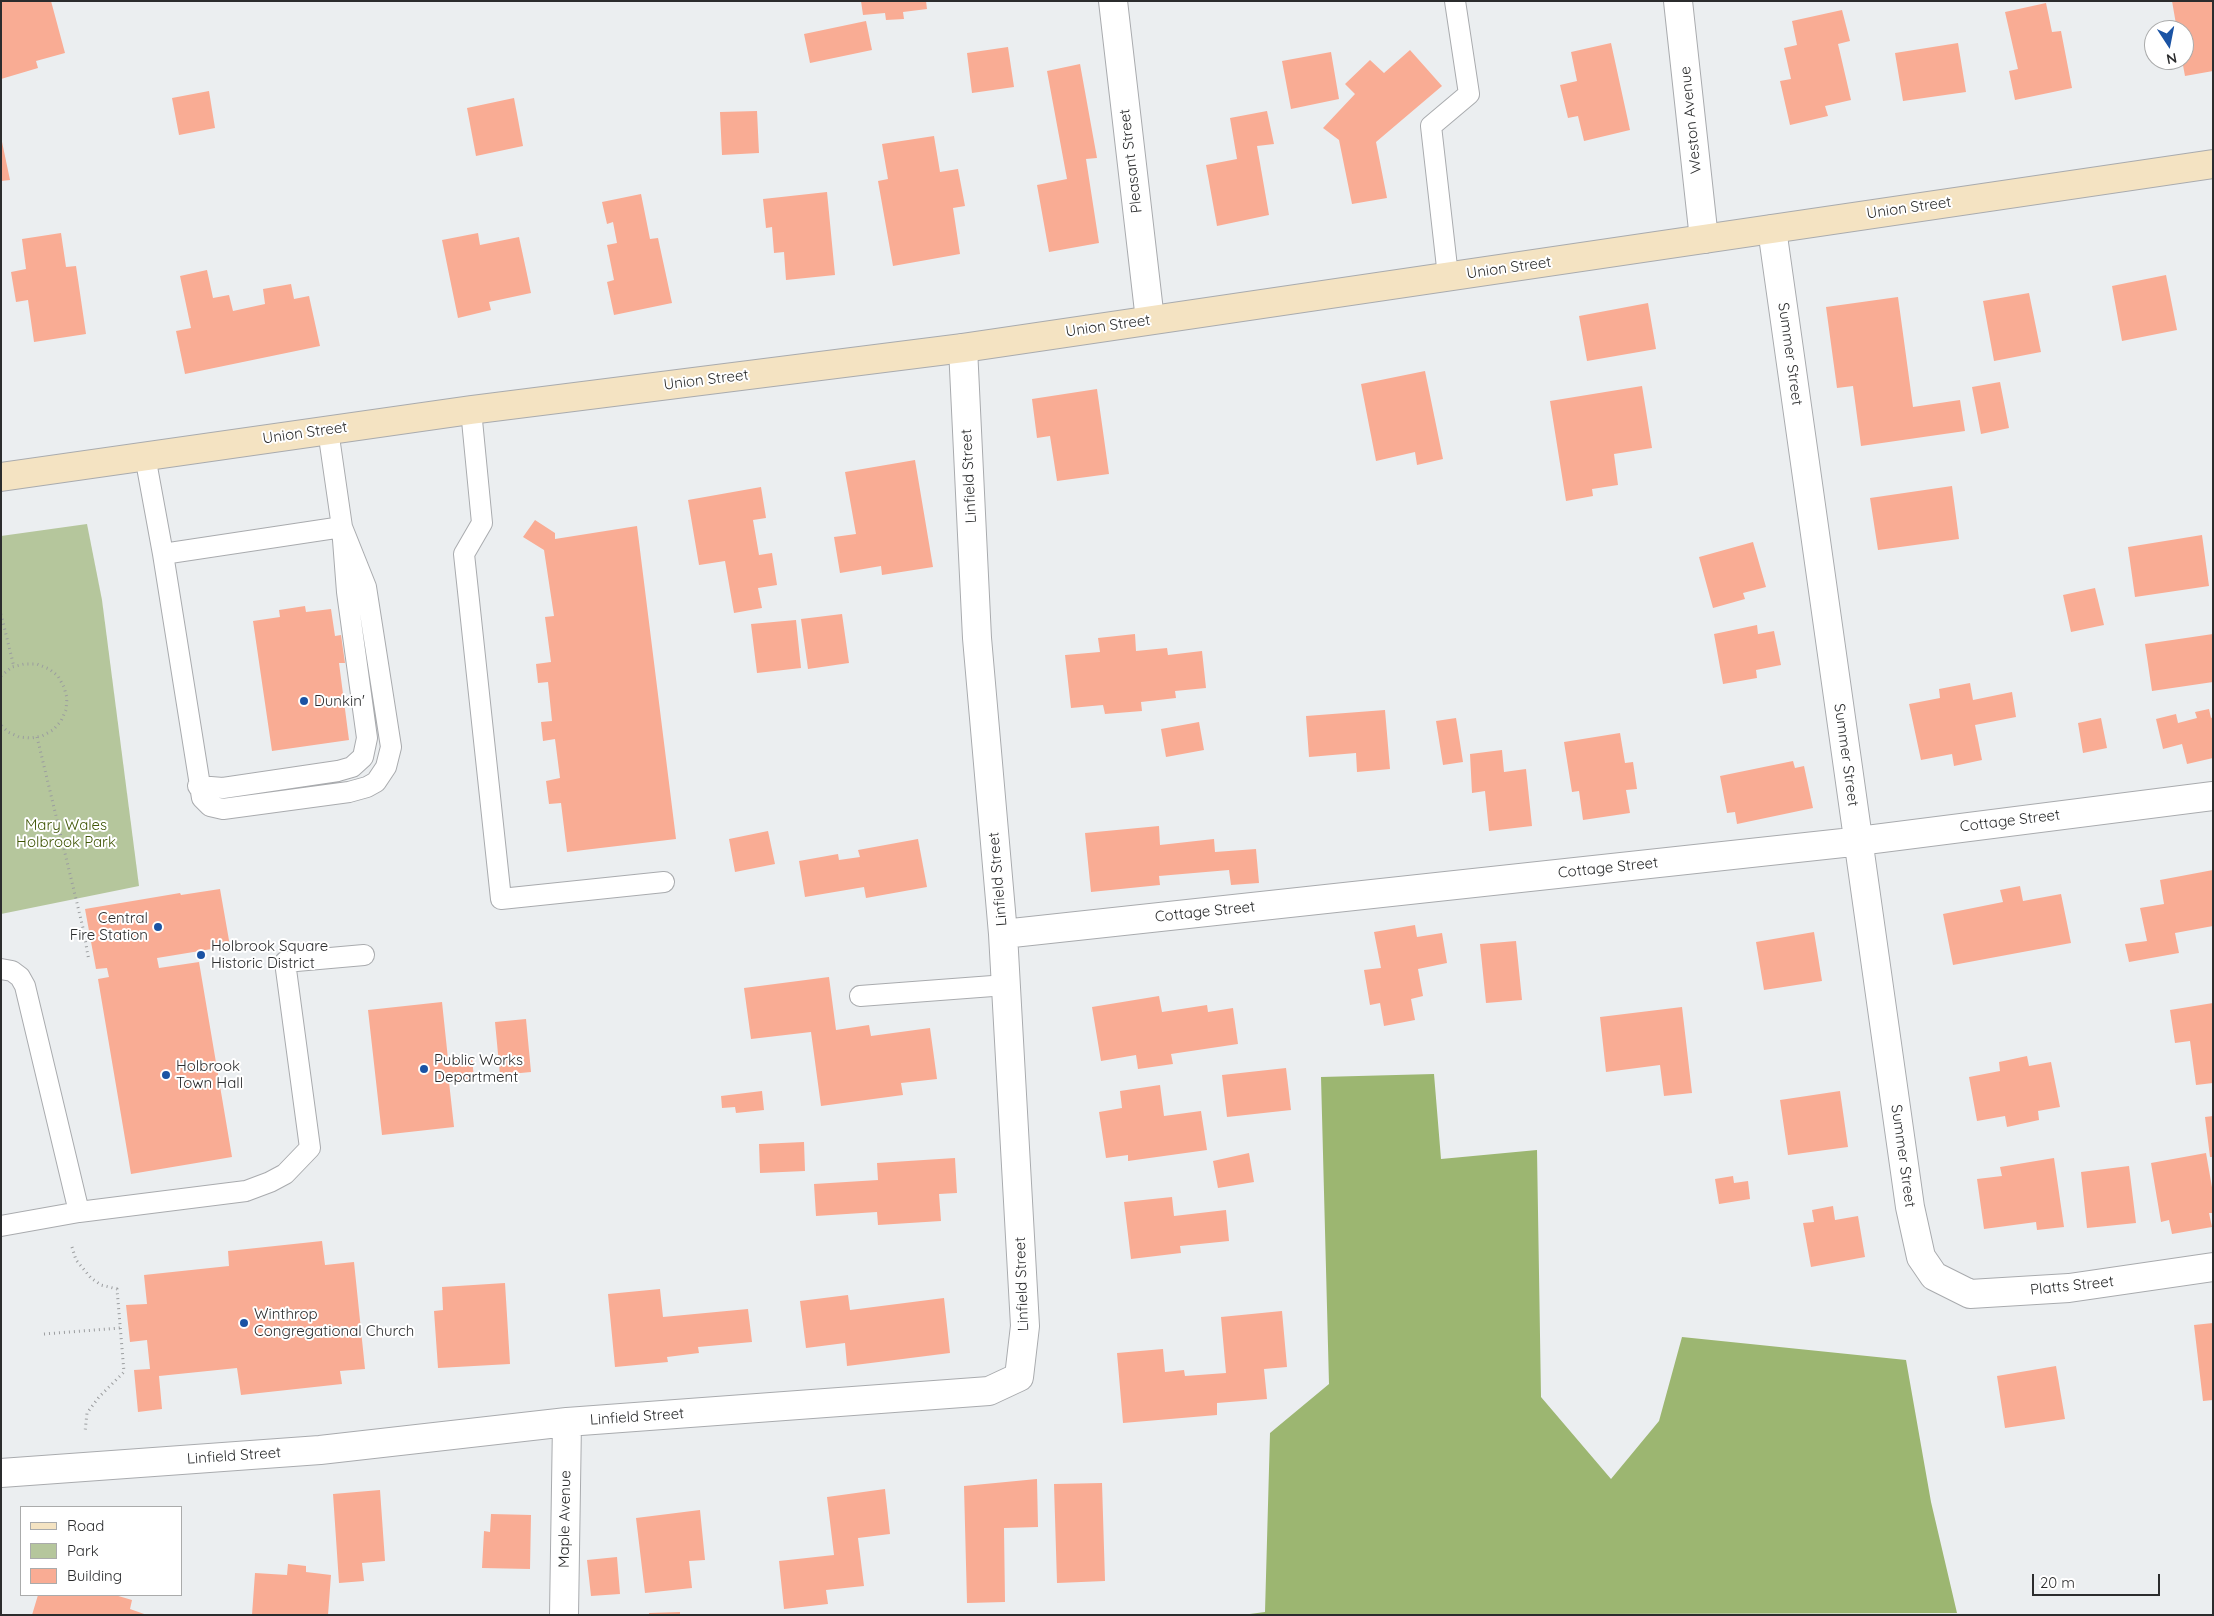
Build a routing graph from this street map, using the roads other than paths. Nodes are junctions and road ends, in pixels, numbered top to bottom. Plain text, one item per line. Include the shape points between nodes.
1 (1113, 1) edge
2 (1456, 1) edge
3 (1678, 1) edge
4 (2213, 164) edge
5 (1772, 229) junction
6 (1704, 239) junction
7 (1448, 276) junction
8 (1150, 320) junction
9 (963, 348) junction
10 (471, 410) junction
11 (328, 430) junction
12 (146, 456) junction
13 (1, 477) edge
14 (342, 527) junction
15 (163, 554) junction
16 (2213, 796) edge
17 (1858, 840) junction
18 (664, 882) dead end
19 (1003, 934) junction
20 (364, 955) dead end
21 (1, 969) edge
22 (1006, 985) junction
23 (860, 996) dead end
24 (80, 1212) junction
25 (1, 1226) edge
26 (2213, 1267) edge
27 (1934, 1276) joint
28 (567, 1422) junction
29 (1, 1473) edge
30 (564, 1615) edge

1 - 8 street, Pleasant Street
2 - 7 lane via 1469,94 1431,126
3 - 6 street, Weston Avenue
4 - 5 main road, Union Street
5 - 6 main road, Union Street
5 - 17 street, Summer Street
6 - 7 main road, Union Street
7 - 8 main road, Union Street
8 - 9 main road, Union Street
9 - 10 main road, Union Street
9 - 19 street, Linfield Street via 977,638
10 - 11 main road, Union Street
10 - 18 lane via 482,523 464,554 501,899
11 - 12 main road, Union Street
11 - 14 lane
12 - 13 main road, Union Street
12 - 15 lane
14 - 15 lane
14 - 15 lane via 366,587 390,737 390,758 386,767 376,782 358,790 234,808 214,808 202,798
16 - 17 street, Cottage Street
17 - 19 street, Cottage Street
17 - 27 street, Summer Street via 1910,1208 1921,1257
19 - 22 street, Linfield Street
20 - 24 lane via 285,962 310,1148 284,1174 246,1190
21 - 24 lane via 20,976 25,986
22 - 23 lane
22 - 28 street, Linfield Street via 1025,1326 1019,1377 990,1391
24 - 25 lane
26 - 27 street, Platts Street via 2069,1288 1970,1294
28 - 29 street, Linfield Street via 320,1450
28 - 30 street, Maple Avenue

